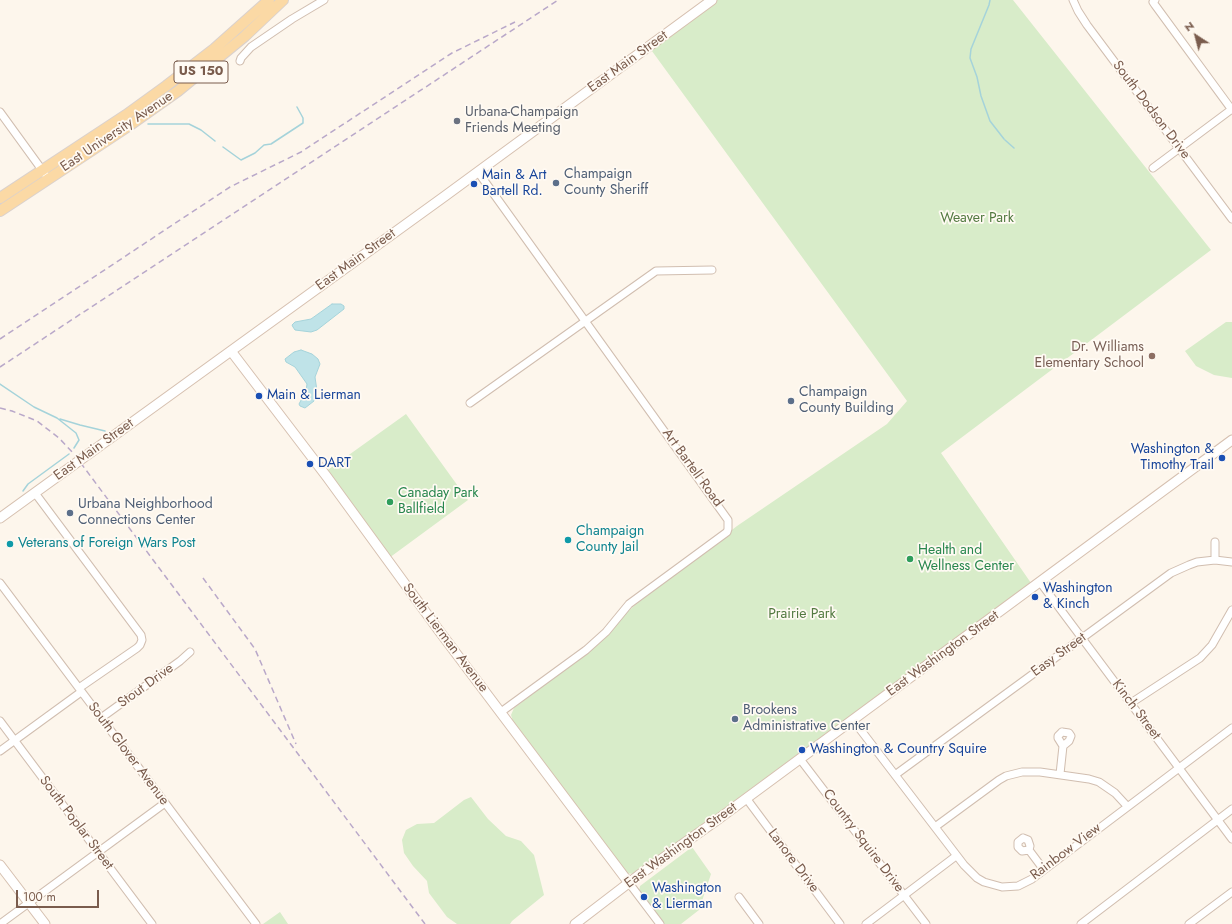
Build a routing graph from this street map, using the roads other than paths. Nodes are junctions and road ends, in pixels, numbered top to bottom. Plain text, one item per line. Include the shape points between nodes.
1 (269, 0) edge
2 (283, 0) edge
3 (324, 0) edge
4 (712, 0) edge
5 (1073, 0) edge
6 (1154, 1) edge
7 (240, 61) dead end
8 (1232, 110) edge
9 (0, 112) edge
10 (1180, 148) junction
11 (1153, 168) dead end
12 (478, 172) junction
13 (45, 175) junction
14 (0, 198) edge
15 (0, 211) edge
16 (1232, 219) edge
17 (712, 270) dead end
18 (586, 321) junction
19 (231, 351) junction
20 (470, 403) dead end
21 (1231, 444) edge
22 (36, 493) junction
23 (0, 518) edge
24 (1215, 542) dead end
25 (1215, 560) junction
26 (1232, 562) edge
27 (0, 583) edge
28 (1042, 584) junction
29 (1232, 610) edge
30 (1082, 638) junction
31 (190, 652) dead end
32 (80, 690) junction
33 (1131, 704) junction
34 (500, 712) junction
35 (101, 718) junction
36 (0, 721) edge
37 (854, 721) junction
38 (1232, 728) edge
39 (14, 740) junction
40 (1063, 746) dead end
41 (0, 751) edge
42 (801, 760) junction
43 (1179, 768) junction
44 (1060, 774) junction
45 (895, 775) junction
46 (747, 800) junction
47 (165, 803) junction
48 (1127, 806) junction
49 (1232, 809) edge
50 (1218, 820) junction
51 (935, 827) junction
52 (1232, 839) edge
53 (1029, 850) dead end
54 (98, 852) junction
55 (956, 856) junction
56 (0, 865) edge
57 (1044, 870) junction
58 (631, 886) junction
59 (1232, 892) edge
60 (904, 895) junction
61 (739, 897) dead end
62 (28, 903) junction
63 (254, 923) edge
64 (0, 924) edge
65 (45, 924) edge
66 (152, 924) edge
67 (575, 924) edge
68 (581, 924) edge
69 (660, 924) edge
70 (759, 924) edge
71 (840, 924) edge
72 (866, 924) edge
73 (926, 924) edge
74 (1081, 924) edge
75 (1189, 924) edge

1 - 13 main road, East University Avenue / US 150 via 214,49
2 - 13 main road, East University Avenue / US 150 via 245,36 178,91 130,125
3 - 7 street via 251,47
4 - 12 main road, East Main Street
5 - 10 street, South Dodson Drive via 1088,25
6 - 8 street via 1155,6
8 - 10 street
9 - 13 street
10 - 11 street
10 - 16 street, South Dodson Drive
12 - 18 street, Art Bartell Road
12 - 19 main road, East Main Street
13 - 14 main road, East University Avenue / US 150
13 - 15 main road, East University Avenue / US 150
17 - 18 street via 656,271
18 - 20 street
18 - 34 street, Art Bartell Road via 727,516 728,529 629,604 606,632 586,650
19 - 22 main road, East Main Street
19 - 34 main road, South Lierman Avenue
21 - 28 main road, East Washington Street
22 - 23 main road, East Main Street
22 - 32 street via 141,635 140,645
24 - 25 street
25 - 26 street, Easy Street
25 - 30 street, Easy Street via 1189,565 1171,573
27 - 32 street, South Glover Avenue
28 - 30 street, Kinch Street
28 - 37 main road, East Washington Street
29 - 33 street via 1212,645 1200,658
30 - 33 street, Kinch Street
30 - 45 street, Easy Street
31 - 35 street, Stout Drive
32 - 35 street, South Glover Avenue
32 - 39 street
33 - 43 street, Kinch Street
34 - 58 main road, South Lierman Avenue
35 - 47 street, South Glover Avenue
36 - 39 street, South Poplar Street
37 - 42 main road, East Washington Street
37 - 45 street, Rainbow View
38 - 43 street, Rainbow View
39 - 41 street
39 - 54 street, South Poplar Street
40 - 44 street
42 - 46 main road, East Washington Street
42 - 60 street, Country Squire Drive
43 - 48 street, Rainbow View
43 - 50 street, Kinch Street
44 - 48 street via 1099,782 1115,793
44 - 51 street via 1030,771 1006,776
45 - 51 street, Rainbow View
46 - 58 main road, East Washington Street
46 - 71 street, Lanore Drive
47 - 54 street
47 - 63 street, South Glover Avenue
48 - 57 street, Rainbow View
49 - 50 street
50 - 52 street, Kinch Street
50 - 74 street
51 - 55 street, Rainbow View
53 - 57 street
54 - 62 street
54 - 66 street, South Poplar Street
55 - 57 street, Rainbow View via 977,878 1002,887 1022,884
55 - 60 street
56 - 62 main road
58 - 67 main road, East Washington Street
58 - 68 main road, East Washington Street via 593,918
58 - 69 street, South Lierman Avenue
59 - 75 street
60 - 72 street
60 - 73 street, Country Squire Drive
61 - 70 street
62 - 64 street
62 - 65 main road

